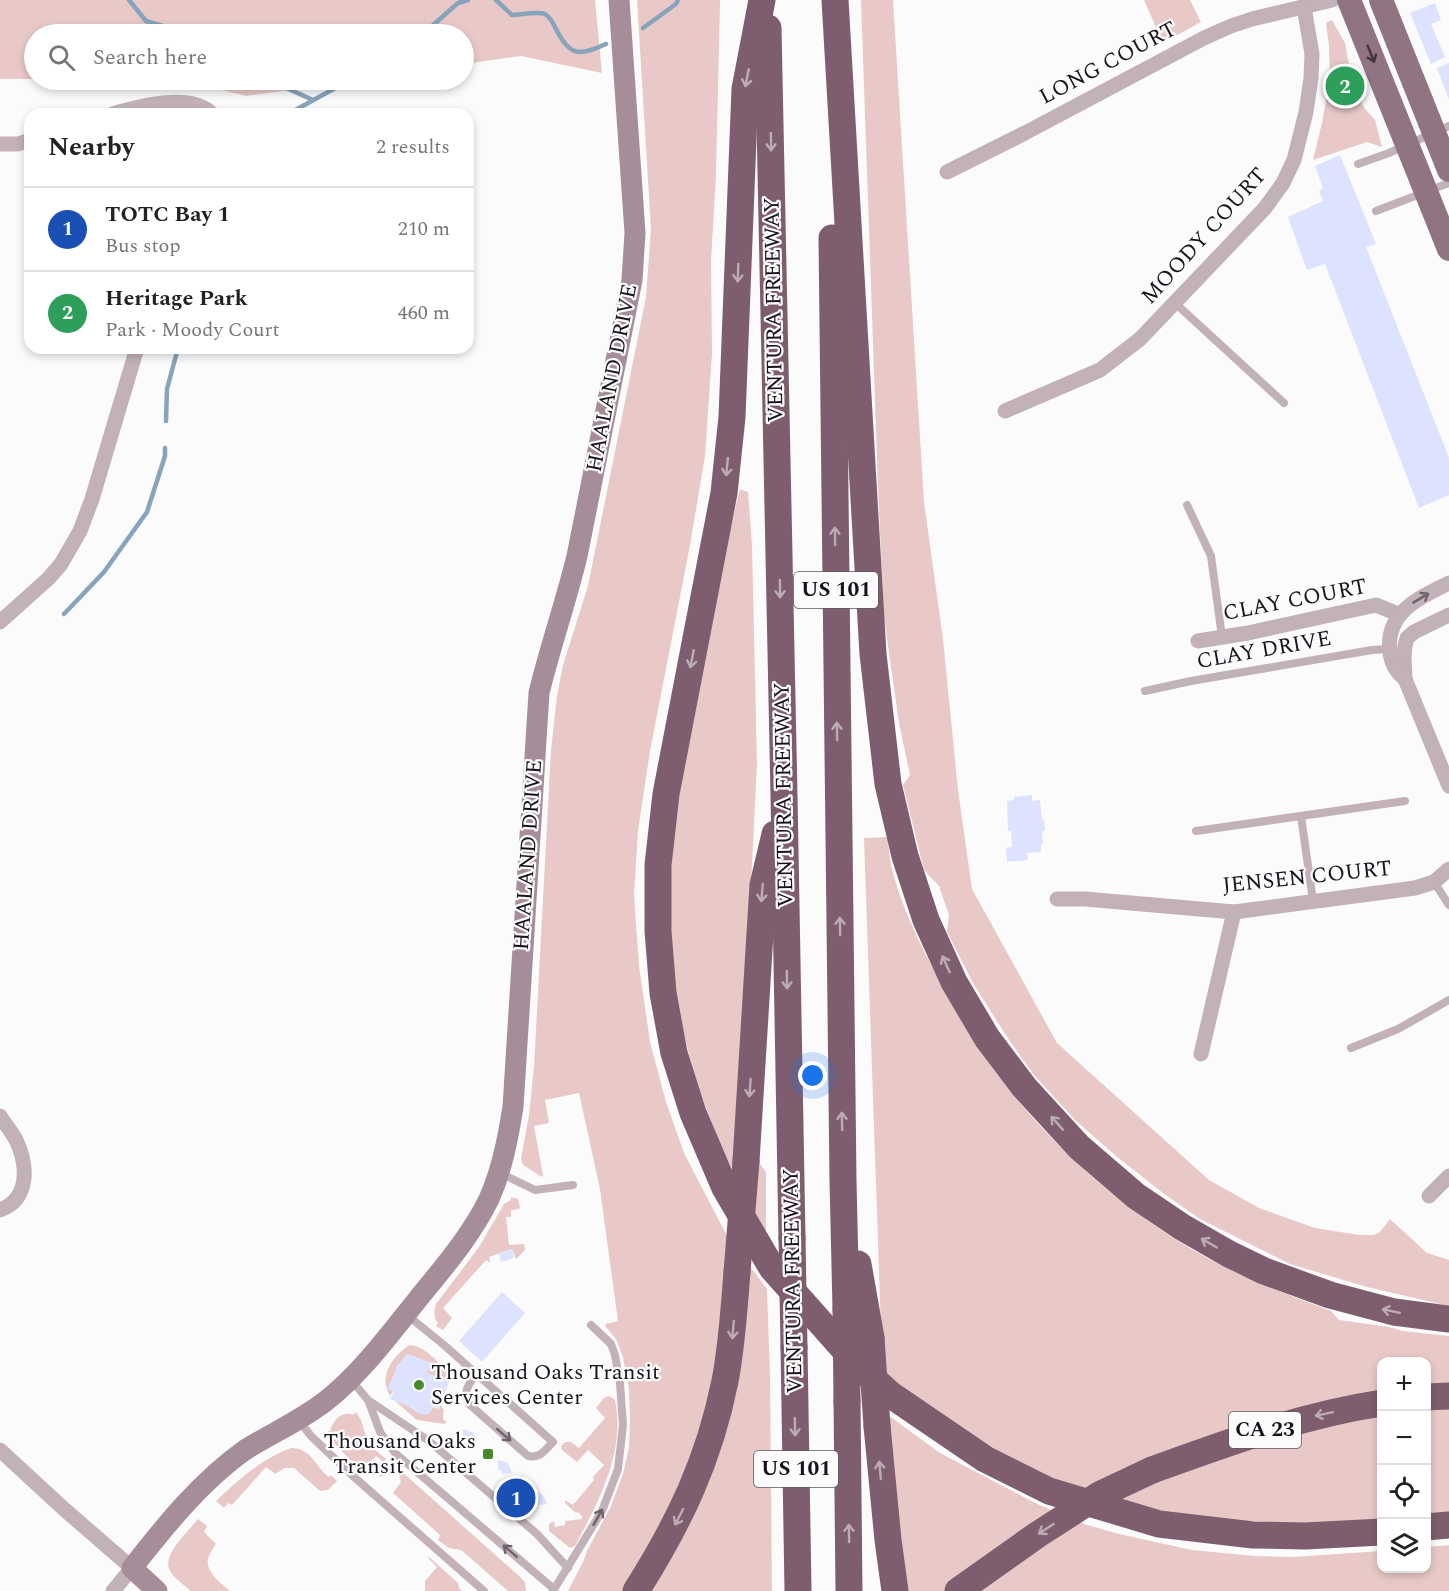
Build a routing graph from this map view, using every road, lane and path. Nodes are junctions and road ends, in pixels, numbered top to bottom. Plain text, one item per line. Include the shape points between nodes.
1 (619, 0) edge
2 (762, 0) edge
3 (768, 0) edge
4 (829, 0) edge
5 (836, 0) edge
6 (1332, 0) edge
7 (1349, 0) edge
8 (1381, 0) edge
9 (1304, 7) junction
10 (132, 108) edge
11 (207, 108) edge
12 (1442, 129) edge
13 (24, 142) edge
14 (0, 144) edge
15 (1407, 145) junction
16 (1358, 164) dead end
17 (1449, 170) edge
18 (947, 172) dead end
19 (1449, 183) edge
20 (1426, 191) junction
21 (1376, 211) dead end
22 (1449, 249) edge
23 (1175, 303) junction
24 (135, 354) edge
25 (1284, 403) dead end
26 (1005, 411) dead end
27 (1187, 505) dead end
28 (1449, 583) edge
29 (1398, 614) junction
30 (1449, 615) edge
31 (0, 622) edge
32 (1222, 637) junction
33 (1198, 641) dead end
34 (1389, 649) junction
35 (1405, 679) junction
36 (1145, 691) dead end
37 (1449, 786) edge
38 (784, 795) junction
39 (1405, 801) dead end
40 (1301, 816) junction
41 (1196, 831) dead end
42 (1449, 869) edge
43 (1434, 882) junction
44 (1057, 899) dead end
45 (1313, 902) junction
46 (1449, 905) edge
47 (1234, 912) junction
48 (1449, 1000) edge
49 (1351, 1048) dead end
50 (1201, 1054) dead end
51 (0, 1116) edge
52 (499, 1173) junction
53 (1449, 1176) edge
54 (843, 1180) junction
55 (573, 1185) dead end
56 (1429, 1196) dead end
57 (0, 1210) edge
58 (406, 1314) junction
59 (1449, 1319) edge
60 (591, 1325) dead end
61 (476, 1374) junction
62 (351, 1379) junction
63 (1449, 1395) edge
64 (1431, 1397) edge
65 (368, 1400) junction
66 (1377, 1404) edge
67 (298, 1419) junction
68 (0, 1450) edge
69 (1449, 1525) edge
70 (1431, 1527) edge
71 (1377, 1532) edge
72 (132, 1568) junction
73 (568, 1568) junction
74 (553, 1590) edge
75 (113, 1591) edge
76 (157, 1591) edge
77 (484, 1591) edge
78 (636, 1591) edge
79 (798, 1591) edge
80 (849, 1591) edge
81 (895, 1591) edge
82 (958, 1591) edge

1 - 52 street, HAALAND DRIVE via 635,233 633,268 578,556 539,693 513,1107
2 -> 71 highway via 745,88 732,405 724,493 666,794 658,865 657,932 663,993 674,1053 693,1113 725,1188 772,1268 859,1366 891,1395 985,1459 1049,1491 1159,1524 1253,1535
3 -> 38 highway, VENTURA FREEWAY / US 101
54 -> 4 highway, US 101
59 -> 5 highway via 1394,1312 1330,1295 1264,1271 1228,1254 1136,1197 1079,1147 1024,1087 987,1038 954,982 905,856 888,784 873,654
6 - 9 street, LONG COURT
7 -> 15 main road
8 - 12 main road
9 - 18 street, LONG COURT via 1252,19 1204,38
9 - 23 street, MOODY COURT via 1312,54 1311,78 1294,160 1265,208
10 - 11 street via 176,102
12 - 15 lane
12 - 17 main road
13 - 14 street
15 - 16 lane
15 - 20 main road
19 - 20 lane
20 - 21 lane
20 - 22 main road
23 - 25 lane
23 - 26 street, MOODY COURT via 1140,339 1100,370
24 - 31 street via 76,540 37,591
27 - 32 lane via 1211,556
29 -> 28 street, CLAY COURT
29 - 32 street, CLAY COURT via 1376,605
29 - 34 street, CLAY COURT
30 - 35 street via 1407,638
32 - 33 street, CLAY COURT
34 - 35 street via 1396,673
34 - 36 lane, CLAY DRIVE
35 - 37 street
38 -> 78 highway, bridge via 763,885 746,1161 725,1380 718,1415 689,1496
38 -> 79 highway, VENTURA FREEWAY / US 101, bridge
39 - 40 lane
40 - 41 lane
40 - 45 lane
42 - 43 street, JENSEN COURT
43 - 45 street, JENSEN COURT
43 - 46 lane
44 - 47 street, JENSEN COURT
45 - 47 street, JENSEN COURT
47 - 50 street
48 - 49 lane via 1398,1029
51 - 57 street via 16,1140 24,1160 25,1178 15,1202
52 - 55 lane via 535,1190
52 - 58 street, HAALAND DRIVE via 476,1222
53 - 56 street
80 -> 54 highway, US 101, bridge
81 -> 54 highway, bridge via 871,1338
58 - 61 lane
58 - 62 street, HAALAND DRIVE
73 -> 60 lane via 602,1511 618,1469 623,1425 615,1355 611,1344
61 -> 61 lane via 466,1390 470,1404 528,1456 539,1456 553,1442
62 - 65 lane
62 - 67 street, HAALAND DRIVE
63 - 64 highway
65 - 73 lane via 429,1441 537,1534
74 -> 65 lane via 395,1453 380,1432
66 -> 82 highway, CA 23, bridge via 1302,1419 1152,1470 1099,1495
67 - 72 street, HAALAND DRIVE via 219,1471
67 - 77 lane via 354,1477
68 - 72 street
69 - 70 highway
72 - 75 street
72 - 76 street
73 - 74 lane

